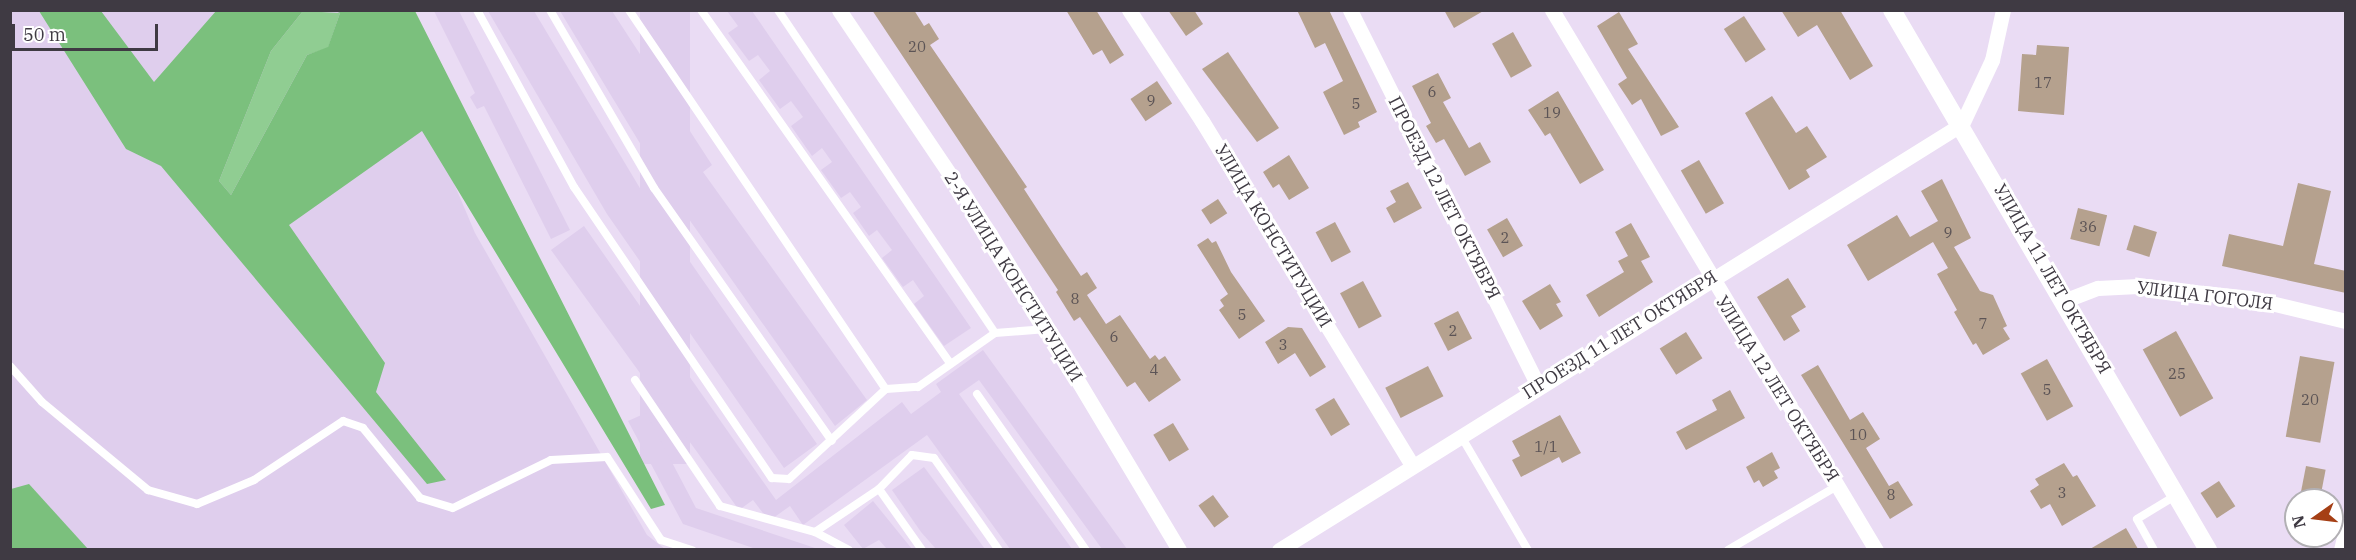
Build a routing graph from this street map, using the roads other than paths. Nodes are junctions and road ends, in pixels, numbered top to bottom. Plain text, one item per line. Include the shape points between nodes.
1 (477, 10) edge
2 (550, 10) edge
3 (629, 10) edge
4 (701, 10) edge
5 (778, 10) edge
6 (839, 10) edge
7 (1129, 10) edge
8 (1350, 10) edge
9 (1552, 10) edge
10 (1892, 10) edge
11 (2003, 10) edge
12 (1962, 124) junction
13 (1710, 279) junction
14 (2066, 300) junction
15 (2346, 321) edge
16 (1047, 329) junction
17 (995, 333) junction
18 (951, 364) junction
19 (10, 366) edge
20 (635, 380) dead end
21 (1538, 386) junction
22 (886, 389) junction
23 (977, 394) dead end
24 (1460, 435) junction
25 (832, 441) junction
26 (1412, 465) junction
27 (1837, 486) junction
28 (879, 489) junction
29 (2177, 495) junction
30 (2346, 528) edge
31 (815, 532) junction
32 (692, 549) edge
33 (849, 549) edge
34 (922, 549) edge
35 (999, 549) edge
36 (1086, 549) edge
37 (1179, 549) edge
38 (1279, 549) edge
39 (1528, 549) edge
40 (1728, 549) edge
41 (1876, 549) edge
42 (2154, 549) edge
43 (2208, 549) edge
44 (2341, 549) edge

1 - 25 lane via 574,187 772,478 789,479
2 - 25 lane via 654,188
3 - 22 lane
4 - 18 lane
5 - 17 lane
6 - 16 street, 2-Я УЛИЦА КОНСТИТУЦИИ via 990,234
7 - 26 street, УЛИЦА КОНСТИТУЦИИ via 1202,121
8 - 21 street, ПРОЕЗД 12 ЛЕТ ОКТЯБРЯ
9 - 13 street, УЛИЦА 12 ЛЕТ ОКТЯБРЯ
10 - 12 street, УЛИЦА 11 ЛЕТ ОКТЯБРЯ
11 - 12 street via 1992,60
12 - 13 street, ПРОЕЗД 11 ЛЕТ ОКТЯБРЯ
12 - 14 street, УЛИЦА 11 ЛЕТ ОКТЯБРЯ
13 - 21 street, ПРОЕЗД 11 ЛЕТ ОКТЯБРЯ
13 - 27 street, УЛИЦА 12 ЛЕТ ОКТЯБРЯ
14 - 15 street, УЛИЦА ГОГОЛЯ via 2098,288 2138,285 2250,298
14 - 29 street, УЛИЦА 11 ЛЕТ ОКТЯБРЯ
16 - 17 lane
16 - 37 street, 2-Я УЛИЦА КОНСТИТУЦИИ
17 - 18 lane
18 - 22 lane via 918,387
19 - 32 lane via 42,402 148,490 197,504 255,480 343,421 363,429 420,498 453,508 551,460 607,457 662,540
20 - 31 lane via 720,506
21 - 24 street, ПРОЕЗД 11 ЛЕТ ОКТЯБРЯ
22 - 25 lane
23 - 36 lane
24 - 26 street, ПРОЕЗД 11 ЛЕТ ОКТЯБРЯ
24 - 39 lane
26 - 38 street, ПРОЕЗД 11 ЛЕТ ОКТЯБРЯ
27 - 40 lane
27 - 41 street, УЛИЦА 12 ЛЕТ ОКТЯБРЯ
28 - 31 lane
28 - 34 lane
28 - 35 lane via 912,455 934,458
29 - 42 lane via 2137,519
29 - 43 street, УЛИЦА 11 ЛЕТ ОКТЯБРЯ
30 - 44 street
31 - 33 lane

